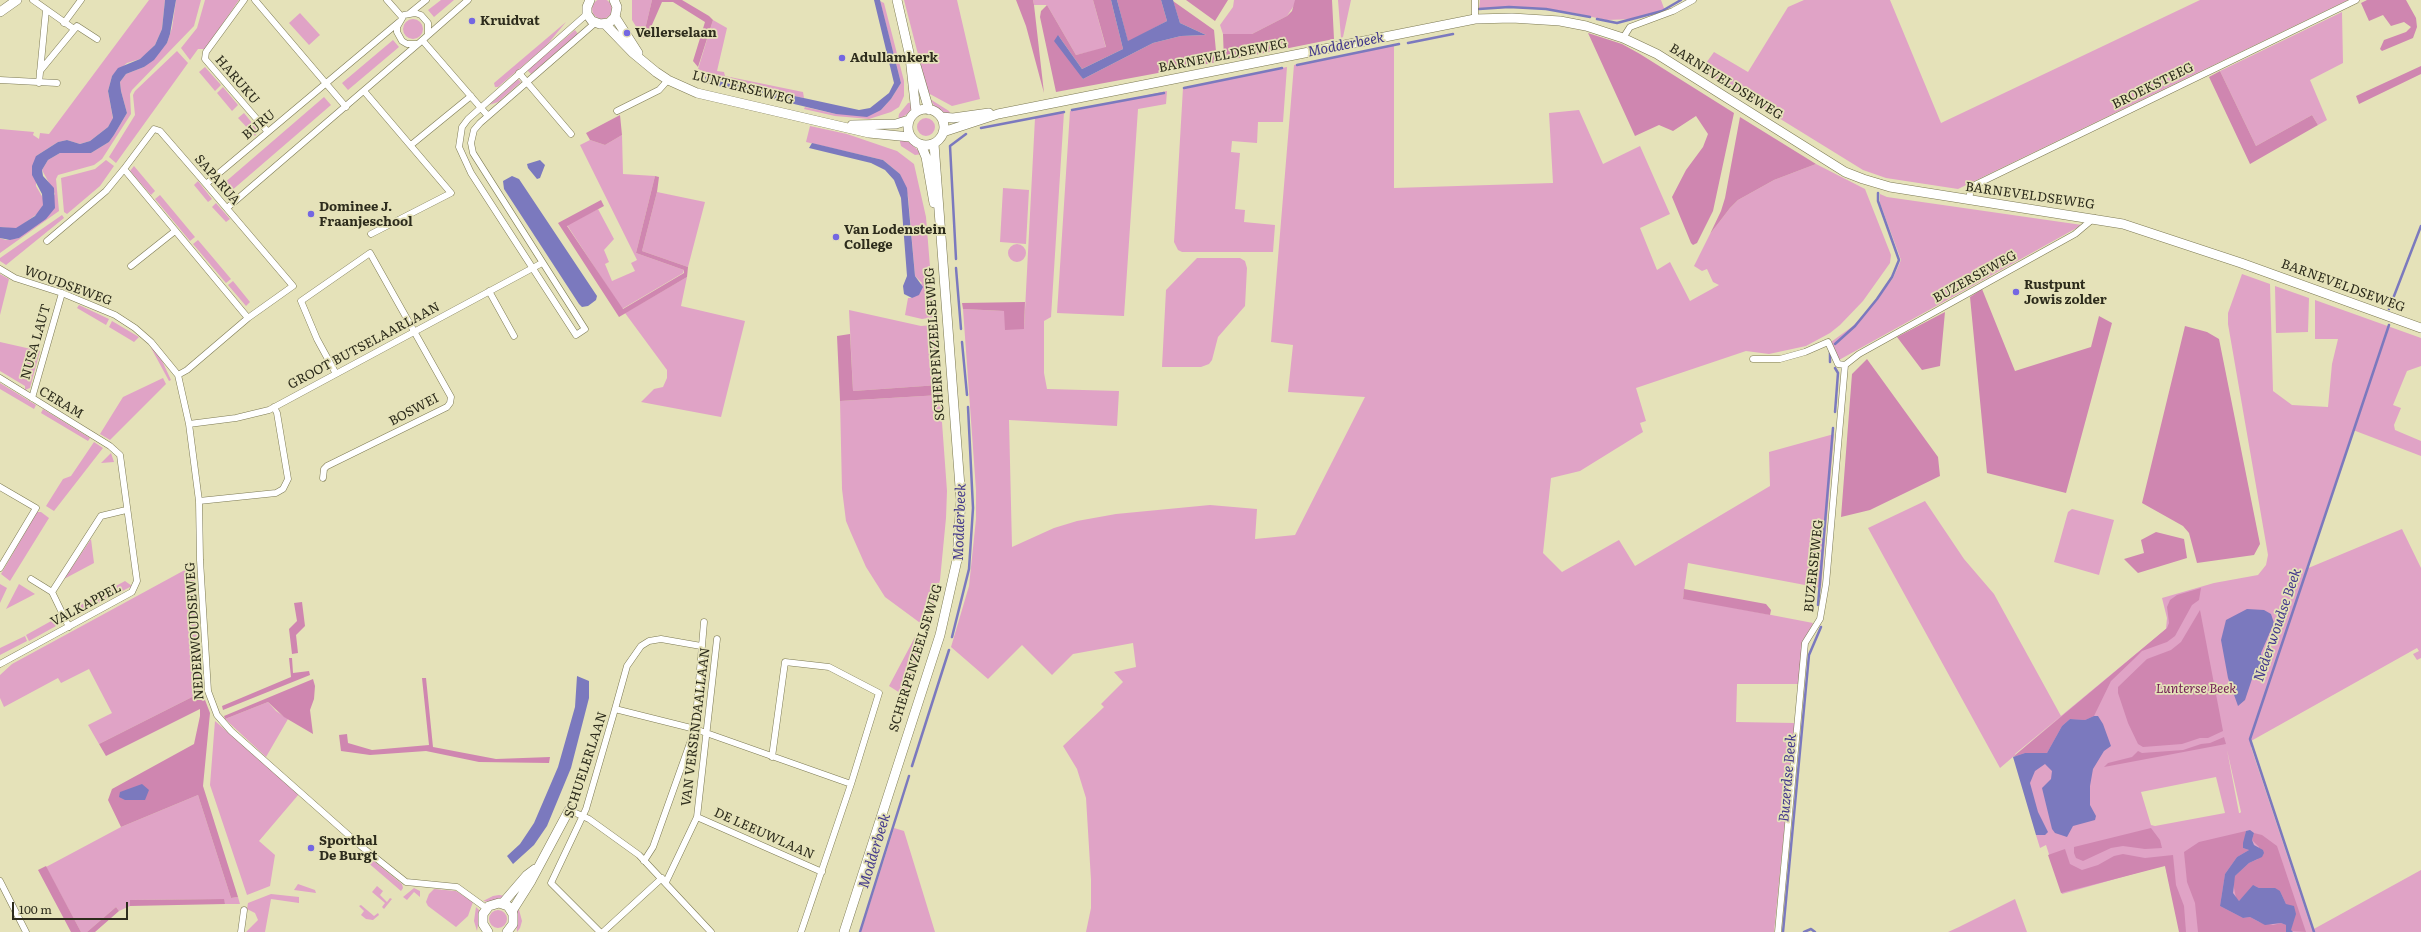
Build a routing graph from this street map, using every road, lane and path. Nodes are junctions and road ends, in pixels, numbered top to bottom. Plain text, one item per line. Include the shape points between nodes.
1 (17, 0) edge
2 (33, 0) edge
3 (81, 0) edge
4 (244, 0) edge
5 (255, 0) edge
6 (387, 0) edge
7 (426, 0) edge
8 (468, 0) edge
9 (897, 0) edge
10 (1474, 0) edge
11 (1693, 0) edge
12 (2356, 0) edge
13 (588, 1) edge
14 (615, 1) edge
15 (46, 10) junction
16 (0, 12) edge
17 (410, 13) junction
18 (588, 14) junction
19 (615, 17) junction
20 (400, 19) junction
21 (1475, 19) junction
22 (64, 23) junction
23 (600, 24) junction
24 (74, 30) junction
25 (428, 34) junction
26 (1623, 38) junction
27 (97, 39) dead end
28 (420, 43) junction
29 (910, 57) junction
30 (642, 59) junction
31 (40, 71) junction
32 (519, 73) junction
33 (0, 80) edge
34 (668, 80) junction
35 (526, 81) junction
36 (39, 83) junction
37 (57, 83) dead end
38 (326, 84) junction
39 (364, 91) junction
40 (471, 96) junction
41 (346, 107) junction
42 (481, 107) junction
43 (929, 110) junction
44 (616, 111) dead end
45 (916, 112) junction
46 (998, 114) junction
47 (488, 116) junction
48 (941, 117) junction
49 (909, 120) junction
50 (845, 126) junction
51 (268, 132) junction
52 (943, 132) junction
53 (571, 134) dead end
54 (910, 137) junction
55 (411, 145) junction
56 (934, 146) junction
57 (922, 147) junction
58 (124, 169) junction
59 (206, 184) junction
60 (1969, 200) junction
61 (227, 208) junction
62 (938, 216) junction
63 (2094, 218) junction
64 (175, 232) junction
65 (371, 234) dead end
66 (47, 241) dead end
67 (542, 262) junction
68 (132, 266) dead end
69 (533, 268) junction
70 (0, 269) edge
71 (489, 291) junction
72 (62, 293) junction
73 (248, 318) junction
74 (2421, 328) edge
75 (415, 331) junction
76 (514, 336) dead end
77 (1753, 359) dead end
78 (1845, 365) junction
79 (335, 372) junction
80 (178, 375) junction
81 (0, 378) edge
82 (32, 398) junction
83 (274, 407) junction
84 (189, 424) junction
85 (110, 446) joint
86 (323, 478) dead end
87 (0, 487) edge
88 (199, 501) junction
89 (126, 510) junction
90 (0, 568) edge
91 (32, 579) dead end
92 (52, 592) junction
93 (704, 622) dead end
94 (68, 626) junction
95 (717, 639) dead end
96 (702, 646) junction
97 (0, 664) edge
98 (615, 709) junction
99 (695, 729) junction
100 (706, 733) junction
101 (772, 757) junction
102 (851, 784) junction
103 (569, 810) joint
104 (583, 816) junction
105 (697, 817) junction
106 (644, 861) junction
107 (536, 869) junction
108 (822, 872) junction
109 (664, 880) junction
110 (0, 881) edge
111 (502, 904) junction
112 (486, 908) junction
113 (244, 910) dead end
114 (512, 911) junction
115 (484, 930) edge
116 (511, 930) edge
117 (26, 932) edge
118 (241, 932) edge
119 (600, 932) edge
120 (603, 932) edge
121 (711, 932) edge
122 (801, 932) edge
123 (844, 932) edge
124 (1778, 932) edge

1 - 16 main road
2 - 15 street
3 - 22 street
4 - 51 street, HARUKU via 206,52 205,59
5 - 38 street
6 - 20 street
7 - 17 street
8 - 25 street
9 - 29 main road
10 - 21 street
11 - 26 street via 1673,11 1630,27
12 - 60 street, BROEKSTEEG via 1980,182 1971,188
13 - 18 main road
14 - 19 main road
15 - 22 street
15 - 31 street
17 - 20 street
17 - 25 street via 425,18 428,23
18 - 23 main road, LUNTERSEWEG
18 - 32 street
19 - 23 main road
19 - 30 main road, LUNTERSEWEG
20 - 28 street via 397,32 402,41 412,45
20 - 38 street, BURU
21 - 26 main road, BARNEVELDSEWEG via 1560,21
21 - 46 main road, BARNEVELDSEWEG
22 - 24 street
23 - 30 main road, LUNTERSEWEG
23 - 35 street
24 - 27 street via 77,26
24 - 31 street
25 - 28 street
26 - 60 main road, BARNEVELDSEWEG via 1657,54 1845,172 1890,187
28 - 39 street
28 - 40 street
29 - 43 main road via 915,62
29 - 45 main road
30 - 34 main road, LUNTERSEWEG
31 - 36 street
32 - 35 street
32 - 42 street
33 - 36 street
34 - 44 street via 659,90
34 - 50 main road, LUNTERSEWEG via 697,93
35 - 47 street
35 - 53 street
36 - 37 street
38 - 41 street
38 - 51 street, BURU
39 - 41 street
39 - 55 street
40 - 42 street
40 - 55 street
41 - 61 street
42 - 47 street
42 - 69 street via 462,128 459,147 461,154
43 - 45 main road
43 - 48 main road
45 - 49 main road
46 - 48 main road, BARNEVELDSEWEG
46 - 52 main road, BARNEVELDSEWEG
47 - 67 street via 474,130 471,143 473,154
48 - 52 main road
49 - 50 main road, LUNTERSEWEG via 896,124
49 - 54 main road
50 - 54 main road, LUNTERSEWEG via 869,133
51 - 59 street, BURU
52 - 56 main road
54 - 57 main road
55 - 65 street via 450,193
56 - 57 main road
56 - 62 main road, SCHERPENZEELSEWEG via 940,203
57 - 62 main road, SCHERPENZEELSEWEG
58 - 59 street, SAPARUA via 154,130 160,131
58 - 64 street
58 - 66 street, SAPARUA via 106,191
59 - 61 street, SAPARUA
60 - 63 main road, BARNEVELDSEWEG
61 - 73 street, SAPARUA via 293,286
62 - 123 main road, SCHERPENZEELSEWEG via 961,500 957,560 940,635
63 - 74 main road, BARNEVELDSEWEG via 2149,231
63 - 78 street, BUZERSEWEG via 2075,234 1859,354
64 - 68 street
64 - 73 street
67 - 69 street, GROOT BUTSELAARLAAN
67 - 69 street via 585,329 576,335
69 - 71 street, GROOT BUTSELAARLAAN
70 - 72 street, WOUDSEWEG via 15,278
71 - 75 street, GROOT BUTSELAARLAAN
71 - 76 street
72 - 80 street, WOUDSEWEG via 114,315 135,328 151,342
72 - 82 street, NUSA LAUT
73 - 80 street via 193,366
75 - 79 street, GROOT BUTSELAARLAAN
75 - 79 street via 370,253 301,301
75 - 86 street, BOSWEI via 451,397 450,403 447,407 327,466
77 - 78 street via 1780,359 1828,342 1838,364
78 - 124 street, BUZERSEWEG via 1826,584 1820,618 1805,643
79 - 83 street, GROOT BUTSELAARLAAN
80 - 84 street, NEDERWOUDSEWEG
81 - 82 street, CERAM
82 - 85 street, CERAM
83 - 84 street, GROOT BUTSELAARLAAN via 236,418
83 - 88 street via 288,479 283,489 276,493
84 - 88 street, NEDERWOUDSEWEG
85 - 89 street, VALKAPPEL via 120,455
87 - 90 street via 36,508
88 - 112 street, NEDERWOUDSEWEG via 208,691 217,715 231,731 406,882 457,887
89 - 92 street via 100,516
89 - 94 street, VALKAPPEL via 136,586 132,592
91 - 92 street
92 - 94 street
93 - 96 street, VAN VERSENDAALLAAN
94 - 97 street, VALKAPPEL
95 - 100 street, VAN VERSENDAALLAAN
96 - 98 street via 661,639 641,646 627,666
96 - 99 street, VAN VERSENDAALLAAN
98 - 99 street, SCHUELERLAAN
98 - 104 street, SCHUELERLAAN
99 - 100 street, SCHUELERLAAN
99 - 106 street, VAN VERSENDAALLAAN via 653,847
100 - 101 street, SCHUELERLAAN
100 - 105 street, VAN VERSENDAALLAAN
101 - 102 street, SCHUELERLAAN
101 - 102 street via 785,662 830,668 879,693
102 - 108 street
103 - 104 street
103 - 107 main road
104 - 106 street
104 - 119 street, SCHUELERLAAN via 551,883
105 - 108 street, DE LEEUWLAAN
105 - 109 street, DE LEEUWLAAN
106 - 109 street
107 - 111 main road via 527,875
107 - 114 main road
108 - 122 street
109 - 120 street
109 - 121 street
110 - 117 street
111 - 112 main road via 495,903
111 - 114 main road
112 - 115 main road via 482,917
113 - 118 street
114 - 116 main road via 514,917

